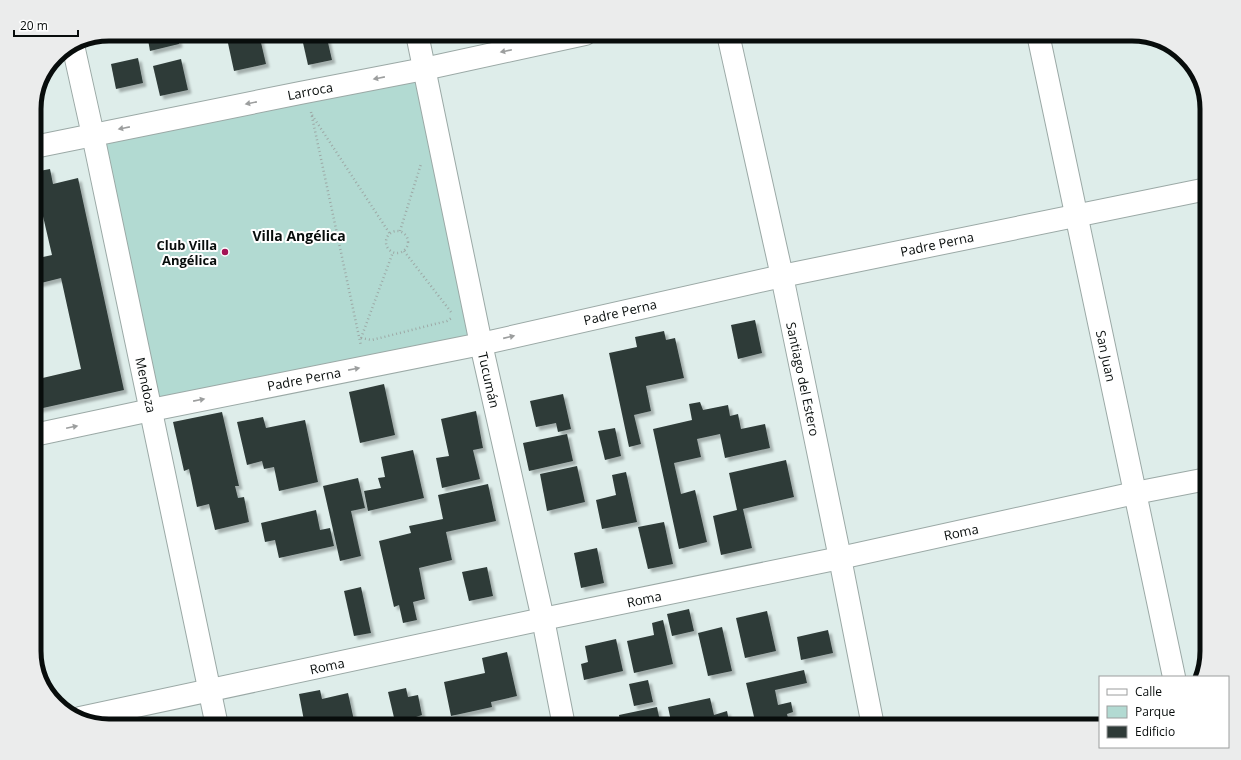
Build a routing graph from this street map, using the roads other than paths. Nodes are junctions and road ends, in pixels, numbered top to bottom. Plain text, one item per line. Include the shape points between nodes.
1 (418, 41) edge
2 (553, 41) edge
3 (730, 41) edge
4 (1039, 41) edge
5 (74, 50) edge
6 (424, 69) junction
7 (93, 134) junction
8 (41, 145) edge
9 (1200, 190) edge
10 (1076, 215) junction
11 (782, 276) junction
12 (481, 344) junction
13 (151, 410) junction
14 (41, 434) edge
15 (1200, 480) edge
16 (1135, 493) junction
17 (840, 558) junction
18 (542, 619) junction
19 (1174, 676) edge
20 (210, 691) junction
21 (89, 716) edge
22 (216, 719) edge
23 (563, 719) edge
24 (872, 719) edge

1 - 6 street, Tucumán
2 -> 6 street, Larroca
3 - 11 street, Santiago del Estero
4 - 10 street, San Juan
5 - 7 street, Mendoza
6 -> 7 street, Larroca via 309,102
6 - 12 street, Tucumán
7 - 8 street, Larroca
7 - 13 street, Mendoza
9 - 10 street, Padre Perna
10 - 11 street, Padre Perna
10 - 16 street, San Juan
12 -> 11 street, Padre Perna
11 - 17 street, Santiago del Estero
13 -> 12 street, Padre Perna
12 - 18 street, Tucumán
14 -> 13 street, Padre Perna
13 - 20 street, Mendoza
15 - 16 street, Roma
16 - 17 street, Roma
16 - 19 street, San Juan
17 - 18 street, Roma
17 - 24 street, Santiago del Estero
18 - 20 street, Roma
18 - 23 street, Tucumán
20 - 21 street, Roma
20 - 22 street, Mendoza

